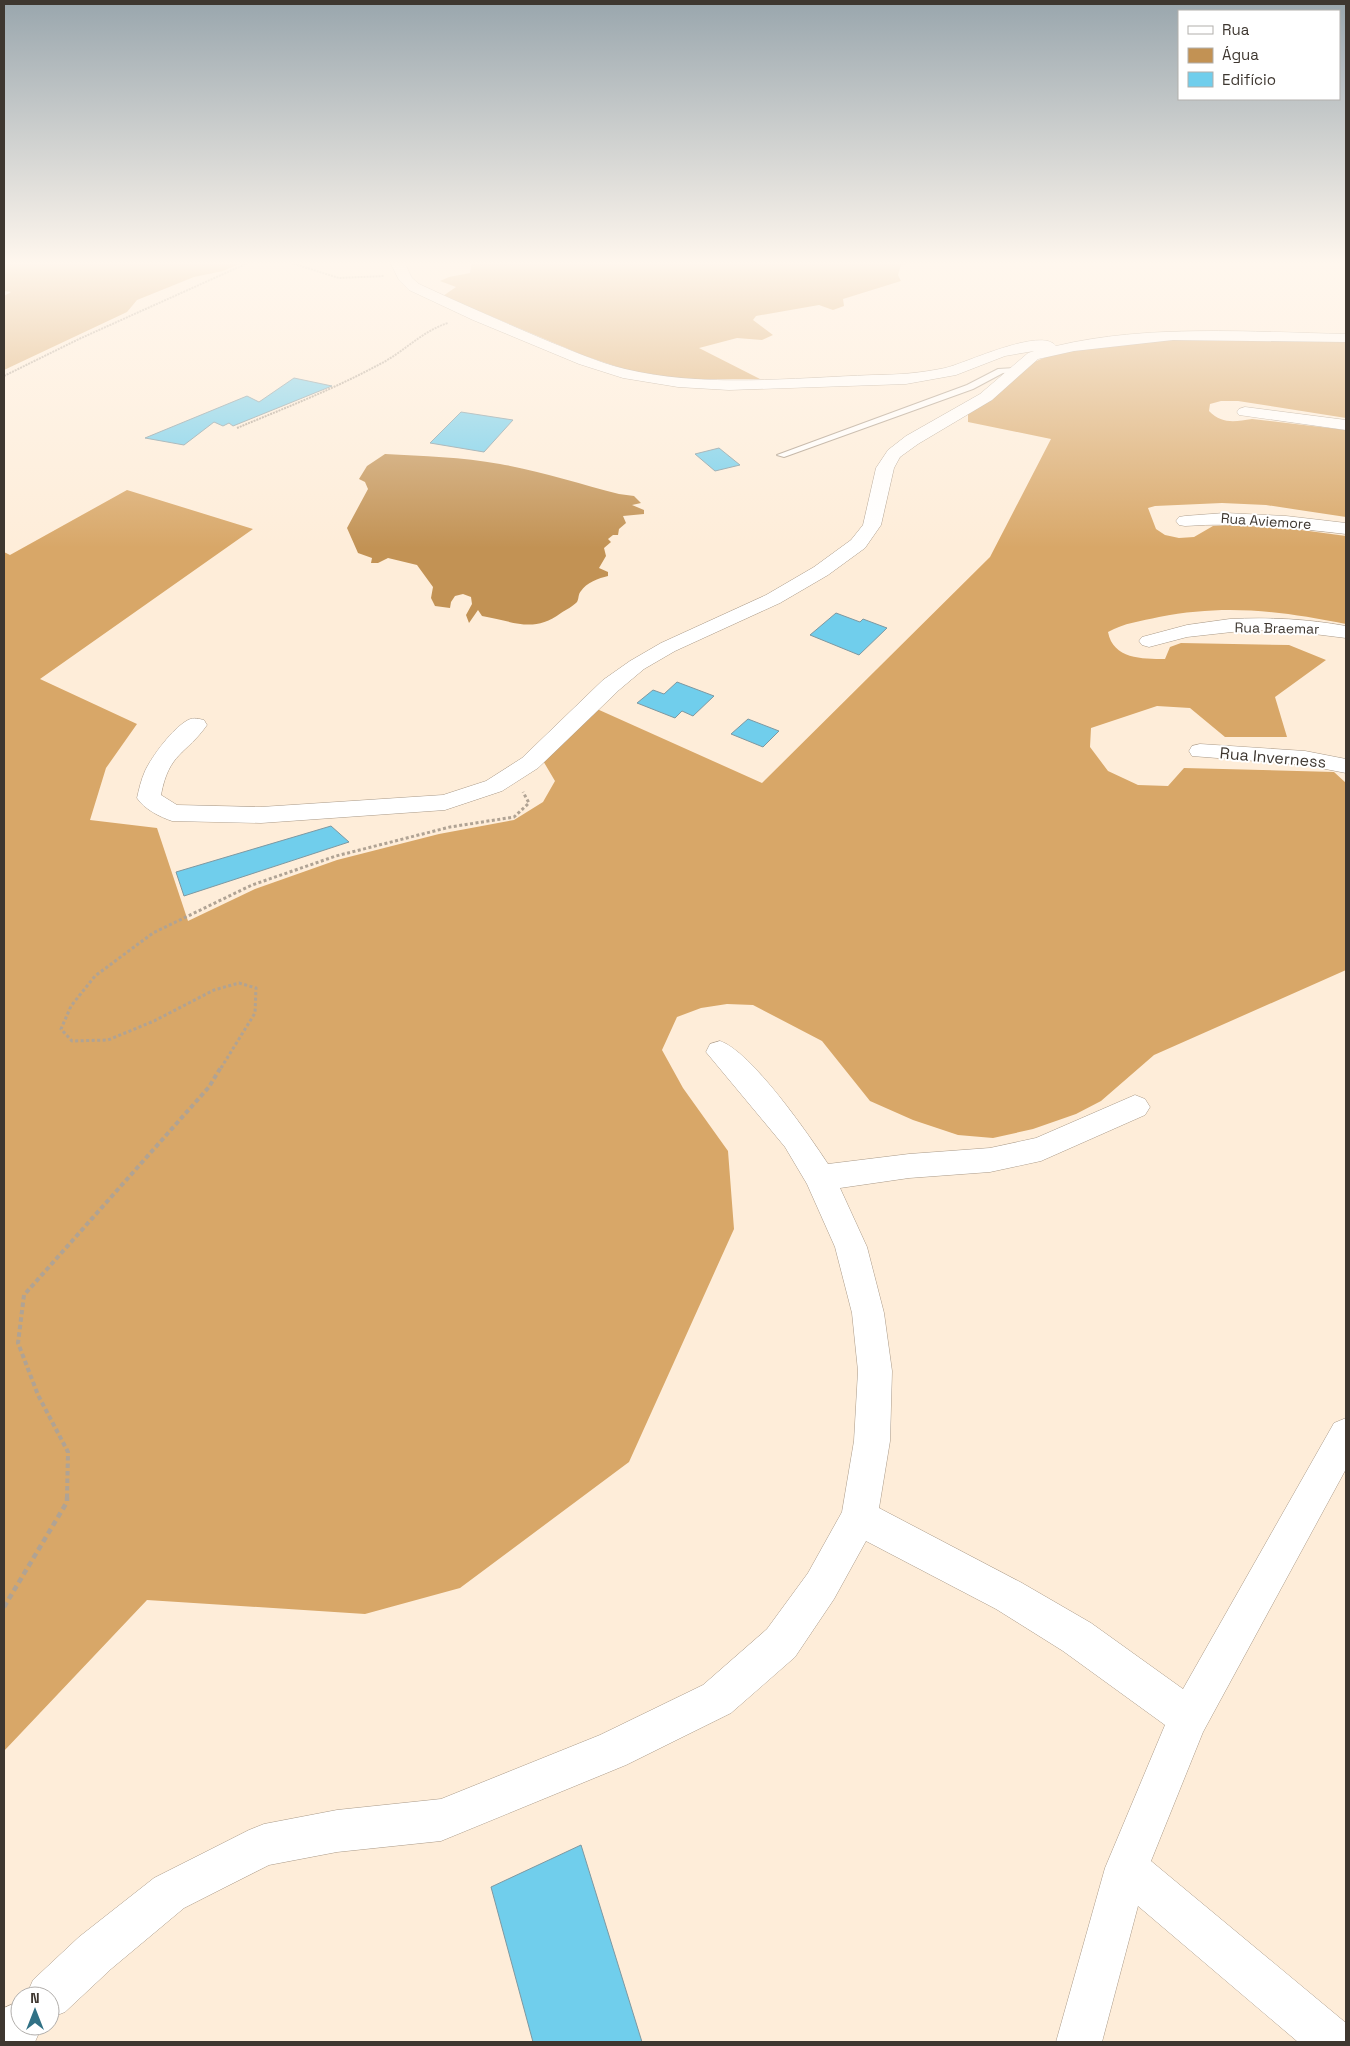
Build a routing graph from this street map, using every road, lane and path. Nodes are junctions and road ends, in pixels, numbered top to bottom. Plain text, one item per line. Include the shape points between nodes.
1 (42, 357) edge
2 (393, 357) edge
3 (576, 357) edge
4 (985, 357) edge
5 (1031, 357) edge
6 (1016, 370) junction
7 (4, 376) edge
8 (1245, 412) dead end
9 (1346, 425) edge
10 (237, 428) dead end
11 (781, 455) dead end
12 (1185, 521) dead end
13 (1346, 529) edge
14 (1346, 632) edge
15 (1148, 641) dead end
16 (196, 725) dead end
17 (1200, 751) dead end
18 (1346, 766) edge
19 (513, 773) junction
20 (720, 1052) dead end
21 (1135, 1107) dead end
22 (820, 1178) junction
23 (1346, 1435) edge
24 (859, 1517) junction
25 (4, 1607) edge
26 (1189, 1718) junction
27 (1126, 1868) junction
28 (60, 1986) edge
29 (1079, 2042) edge
30 (1333, 2042) edge

1 - 7 path
2 - 10 path via 358,376
3 - 4 street via 623,373 678,382 729,385 930,377
5 - 6 street
6 - 11 lane via 1001,370 970,387
6 - 19 street via 986,397 894,454 885,468 872,525 858,544 822,571 773,599 668,646 637,665 530,763
8 - 9 street
12 - 13 street, Rua Aviemore via 1222,517 1290,521
14 - 15 street, Rua Braemar via 1251,625 1194,630
16 - 19 street via 165,755 153,775 150,798 172,812 261,815 445,802 494,786
17 - 18 street, Rua Inverness via 1305,758
19 - 25 path via 529,803 514,817 450,827 336,856 252,885 153,933 96,976 71,1006 61,1029 72,1041 108,1040 214,990 240,983 256,988 255,1013 209,1087 24,1295 18,1343 38,1395 68,1452 67,1502
20 - 22 street via 795,1138
21 - 22 street via 1041,1149 990,1160 909,1166
22 - 24 street via 851,1248 868,1313 876,1371 872,1442
23 - 26 street
24 - 26 street via 1009,1596 1077,1637
24 - 28 street via 821,1586 781,1643 717,1699 612,1751 441,1820 337,1831 264,1845 169,1893
26 - 27 street
27 - 29 street
27 - 30 street

